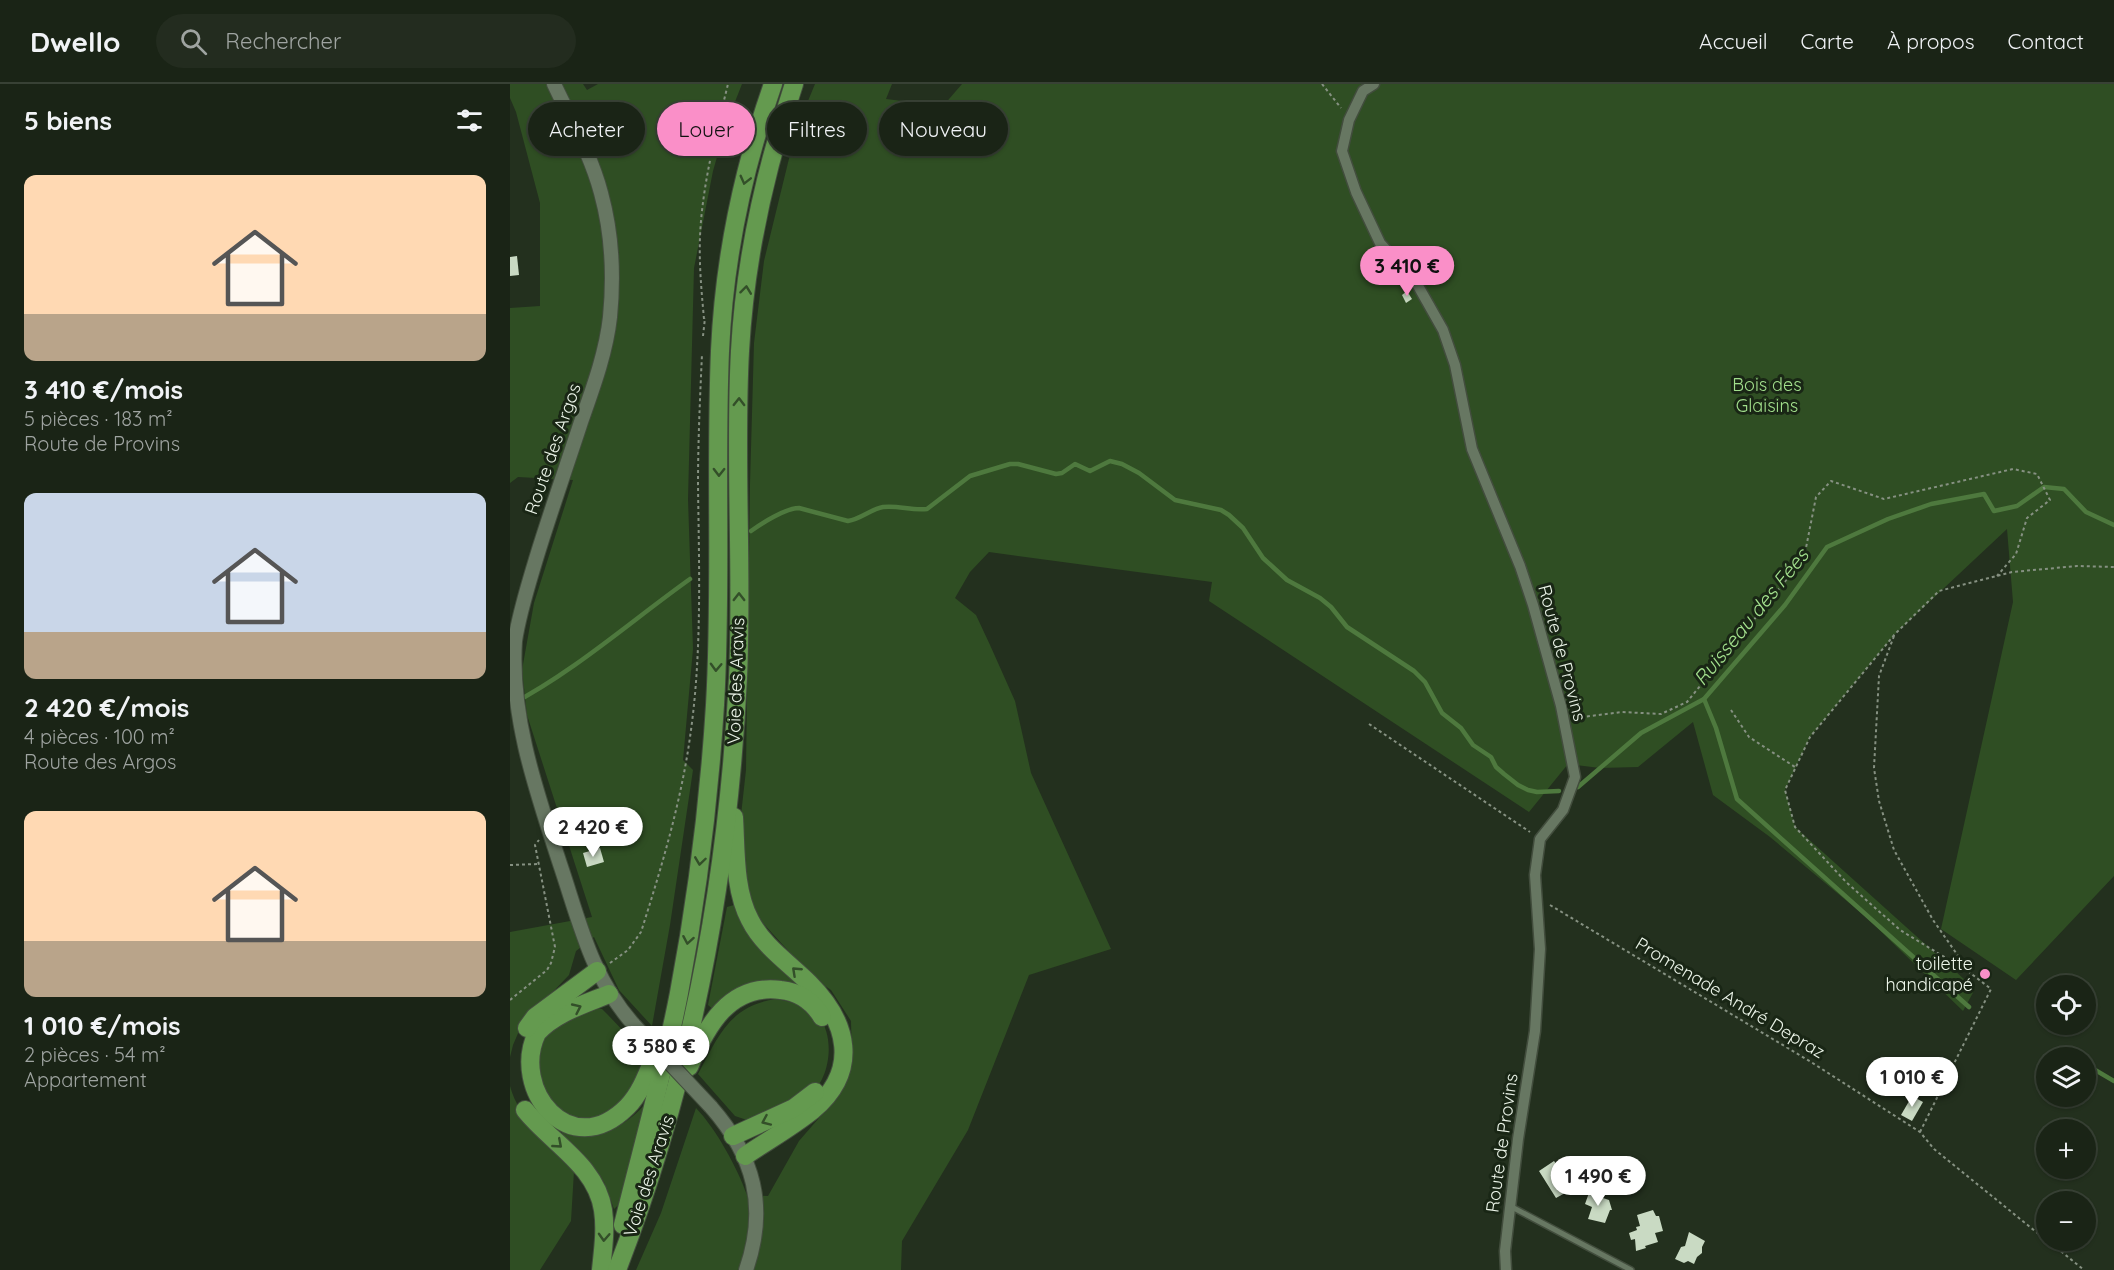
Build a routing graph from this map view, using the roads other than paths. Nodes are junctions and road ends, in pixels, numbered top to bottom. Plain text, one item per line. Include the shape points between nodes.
1 (554, 84) edge
2 (773, 84) edge
3 (794, 84) edge
4 (1374, 84) edge
5 (514, 722) edge
6 (731, 781) junction
7 (597, 971) junction
8 (609, 994) junction
9 (679, 994) junction
10 (514, 1056) dead end
11 (516, 1094) dead end
12 (669, 1116) junction
13 (733, 1136) junction
14 (745, 1156) junction
15 (1510, 1206) junction
16 (601, 1270) edge
17 (612, 1270) edge
18 (617, 1270) edge
19 (746, 1270) edge
20 (1506, 1270) edge
21 (1631, 1270) edge

1 - 5 street, Route des Argos via 593,166 602,195 611,248 610,319 598,373 526,592 515,642
2 -> 9 highway, Voie des Aravis via 733,237 720,350 715,705 705,827
6 -> 3 highway, Voie des Aravis via 738,677 741,336 760,201
4 - 15 street, Route de Provins via 1364,91 1350,120 1342,152 1380,243 1417,284 1443,330 1455,365 1472,449 1520,566 1564,719 1575,777 1563,810 1540,838 1535,875 1540,949 1535,1031
5 - 7 street, Route des Argos
6 - 12 highway, Voie des Aravis via 702,975
14 -> 6 highway via 821,1102 837,1077 844,1047 842,1032 830,1008 809,982 766,942 746,914 739,880
7 - 8 street, Route des Argos
7 - 10 highway via 536,1017 522,1035
9 -> 8 highway via 647,1074 628,1106 610,1120 595,1125 574,1127 557,1123 536,1108 525,1090 522,1069 527,1048 551,1021
8 - 13 street, Route des Argos, bridge
9 - 17 highway, Voie des Aravis
11 -> 16 highway via 530,1116 579,1162 594,1185 604,1218
12 -> 13 highway via 704,1036 726,1007 756,990 778,989 801,996 814,1006 828,1029 832,1054 827,1072 806,1101
12 - 18 highway, Voie des Aravis
13 - 14 street, Route des Argos
14 - 19 street, Route des Argos via 756,1212
15 - 20 street, Route de Provins
15 - 21 lane

